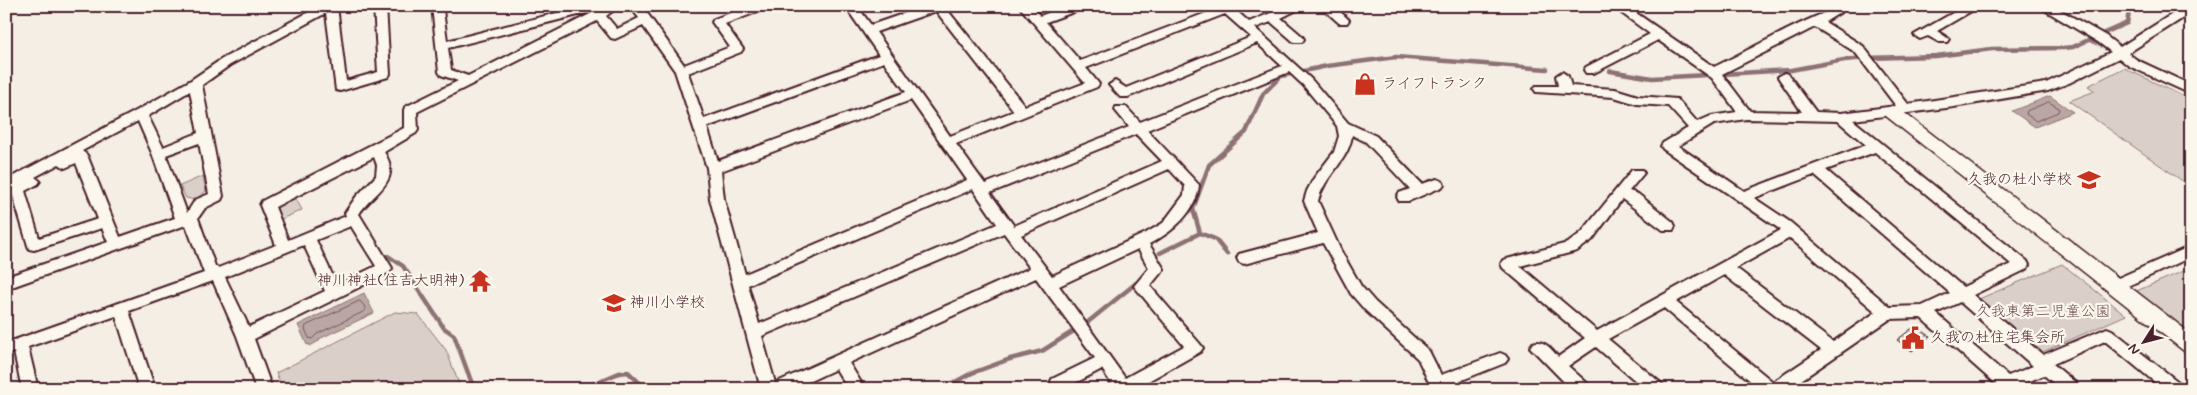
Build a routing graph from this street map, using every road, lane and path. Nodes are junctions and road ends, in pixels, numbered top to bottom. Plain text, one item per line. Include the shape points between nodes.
1 (330, 6) edge
2 (380, 6) edge
3 (445, 6) edge
4 (613, 6) edge
5 (636, 6) edge
6 (761, 6) edge
7 (850, 6) edge
8 (938, 6) edge
9 (1025, 6) edge
10 (1078, 6) edge
11 (1299, 6) edge
12 (1326, 6) edge
13 (1618, 6) edge
14 (1974, 6) edge
15 (2044, 6) edge
16 (1226, 8) edge
17 (2191, 8) edge
18 (599, 11) edge
19 (1835, 12) dead end
20 (1273, 17) junction
21 (645, 20) junction
22 (1343, 20) dead end
23 (1038, 21) junction
24 (1815, 21) junction
25 (1247, 27) junction
26 (867, 31) junction
27 (1659, 35) junction
28 (1259, 38) junction
29 (1298, 38) dead end
30 (1943, 39) dead end
31 (442, 46) junction
32 (2121, 52) junction
33 (886, 57) junction
34 (1078, 66) junction
35 (1590, 70) dead end
36 (681, 71) junction
37 (1295, 71) junction
38 (1713, 73) junction
39 (1562, 76) dead end
40 (1784, 77) dead end
41 (468, 80) junction
42 (196, 83) junction
43 (1540, 89) dead end
44 (2191, 90) edge
45 (1566, 91) junction
46 (913, 94) junction
47 (1899, 111) junction
48 (1022, 112) junction
49 (141, 114) junction
50 (1746, 115) junction
51 (1813, 117) junction
52 (1841, 117) junction
53 (699, 125) junction
54 (1344, 126) junction
55 (1140, 128) junction
56 (1696, 129) junction
57 (206, 135) junction
58 (948, 142) junction
59 (1876, 146) junction
60 (376, 150) junction
61 (159, 153) junction
62 (1170, 163) junction
63 (714, 168) junction
64 (1815, 168) junction
65 (1637, 173) dead end
66 (1436, 184) dead end
67 (11, 186) edge
68 (979, 186) junction
69 (1420, 190) junction
70 (1620, 192) junction
71 (1404, 197) dead end
72 (1743, 197) junction
73 (187, 219) junction
74 (354, 219) junction
75 (107, 221) junction
76 (1668, 226) dead end
77 (1009, 229) junction
78 (1791, 231) junction
79 (1326, 236) junction
80 (308, 238) junction
81 (1141, 242) junction
82 (116, 245) junction
83 (284, 246) junction
84 (2191, 251) edge
85 (1244, 258) dead end
86 (1726, 268) junction
87 (1040, 270) junction
88 (217, 274) junction
89 (740, 282) junction
90 (6, 283) edge
91 (1049, 284) junction
92 (2114, 286) junction
93 (333, 293) junction
94 (1961, 295) junction
95 (1666, 301) junction
96 (121, 309) junction
97 (1924, 312) junction
98 (1888, 313) junction
99 (754, 333) junction
100 (245, 336) junction
101 (1597, 338) junction
102 (2191, 345) edge
103 (13, 346) edge
104 (1538, 347) dead end
105 (1832, 350) junction
106 (1500, 359) dead end
107 (1105, 360) junction
108 (838, 361) junction
109 (1558, 365) junction
110 (2043, 365) junction
111 (1058, 384) dead end
112 (1439, 386) edge
113 (2009, 386) edge
114 (1124, 388) edge
115 (1581, 388) edge
116 (30, 389) edge
117 (147, 389) edge
118 (264, 389) edge
119 (768, 389) edge
120 (777, 389) edge
121 (857, 389) edge
122 (1656, 389) edge
123 (1771, 389) edge
124 (1775, 389) edge
125 (2071, 389) edge
126 (2175, 389) edge

1 - 2 street via 340,87 384,74
1 - 42 street via 226,62
3 - 31 street via 437,8
4 - 18 street
5 - 21 street
6 - 36 street via 718,22 736,49
7 - 26 street
8 - 26 street
8 - 48 street
9 - 23 street
10 - 23 street
11 - 20 street
12 - 22 street
13 - 27 street
14 - 30 street via 1924,33
15 - 32 street
16 - 25 street
16 - 34 street
17 - 32 street
18 - 21 street via 615,35
18 - 31 street
18 - 41 street
19 - 24 street
20 - 25 street
20 - 29 street
21 - 36 street
23 - 34 street
24 - 38 street
24 - 47 street via 1859,49
25 - 28 street
26 - 33 street
27 - 35 street
27 - 38 street
28 - 37 street
28 - 55 street via 1123,98
31 - 41 street via 446,72
32 - 44 street via 2133,63
32 - 47 street via 2048,87
33 - 46 street
33 - 53 street
34 - 48 street via 1093,84
36 - 53 street
37 - 54 street
37 - 55 street
38 - 50 street
39 - 45 street
40 - 51 street
41 - 60 street via 410,110 411,130
42 - 49 street
42 - 57 street
43 - 45 street
45 - 56 street via 1615,93 1637,100 1672,102
46 - 58 street
46 - 63 street
47 - 52 street
47 - 92 street
48 - 58 street
49 - 61 street
49 - 67 street
50 - 51 street
50 - 56 street via 1711,120
51 - 52 street
52 - 59 street
53 - 63 street
54 - 69 street via 1371,138
54 - 79 street via 1347,133 1345,146 1311,194 1310,201
55 - 62 street
55 - 68 street
56 - 72 street via 1668,146
57 - 61 street
57 - 73 street via 216,196 200,204
58 - 68 street
59 - 64 street
59 - 94 street via 2022,266
60 - 74 street via 382,159 383,178 352,213
60 - 83 street via 267,205
61 - 73 street
62 - 77 street
62 - 81 street via 1192,185 1191,196 1168,227
63 - 89 street via 717,199
64 - 72 street
64 - 94 street
65 - 70 street
66 - 69 street
67 - 75 street via 34,245
67 - 75 street via 80,155
68 - 77 street
68 - 89 street
69 - 71 street
70 - 76 street via 1633,198
70 - 101 street via 1587,236 1572,247 1508,264
72 - 78 street
73 - 82 street
73 - 88 street via 209,269
74 - 80 street
74 - 93 street via 385,268
75 - 82 street
77 - 87 street
77 - 99 street
78 - 86 street
78 - 98 street
79 - 85 street
79 - 112 street via 1356,290 1424,355
80 - 83 street
80 - 93 street
81 - 91 street
81 - 114 street via 1157,269 1140,286 1195,348
82 - 90 street
83 - 88 street
84 - 92 street
86 - 95 street
86 - 105 street
87 - 91 street
87 - 108 street
88 - 96 street
88 - 100 street
89 - 99 street
91 - 107 street
92 - 102 street
93 - 100 street
94 - 97 street
94 - 110 street
95 - 101 street
95 - 123 street
96 - 103 street
96 - 117 street
97 - 98 street
97 - 113 street
98 - 105 street
99 - 119 street
100 - 118 street
101 - 109 street
101 - 122 street
103 - 116 street
104 - 109 street
105 - 124 street
106 - 112 street
107 - 111 street
107 - 114 street
108 - 120 street
108 - 121 street
109 - 115 street
110 - 113 street
110 - 125 street
110 - 126 street via 2107,334

